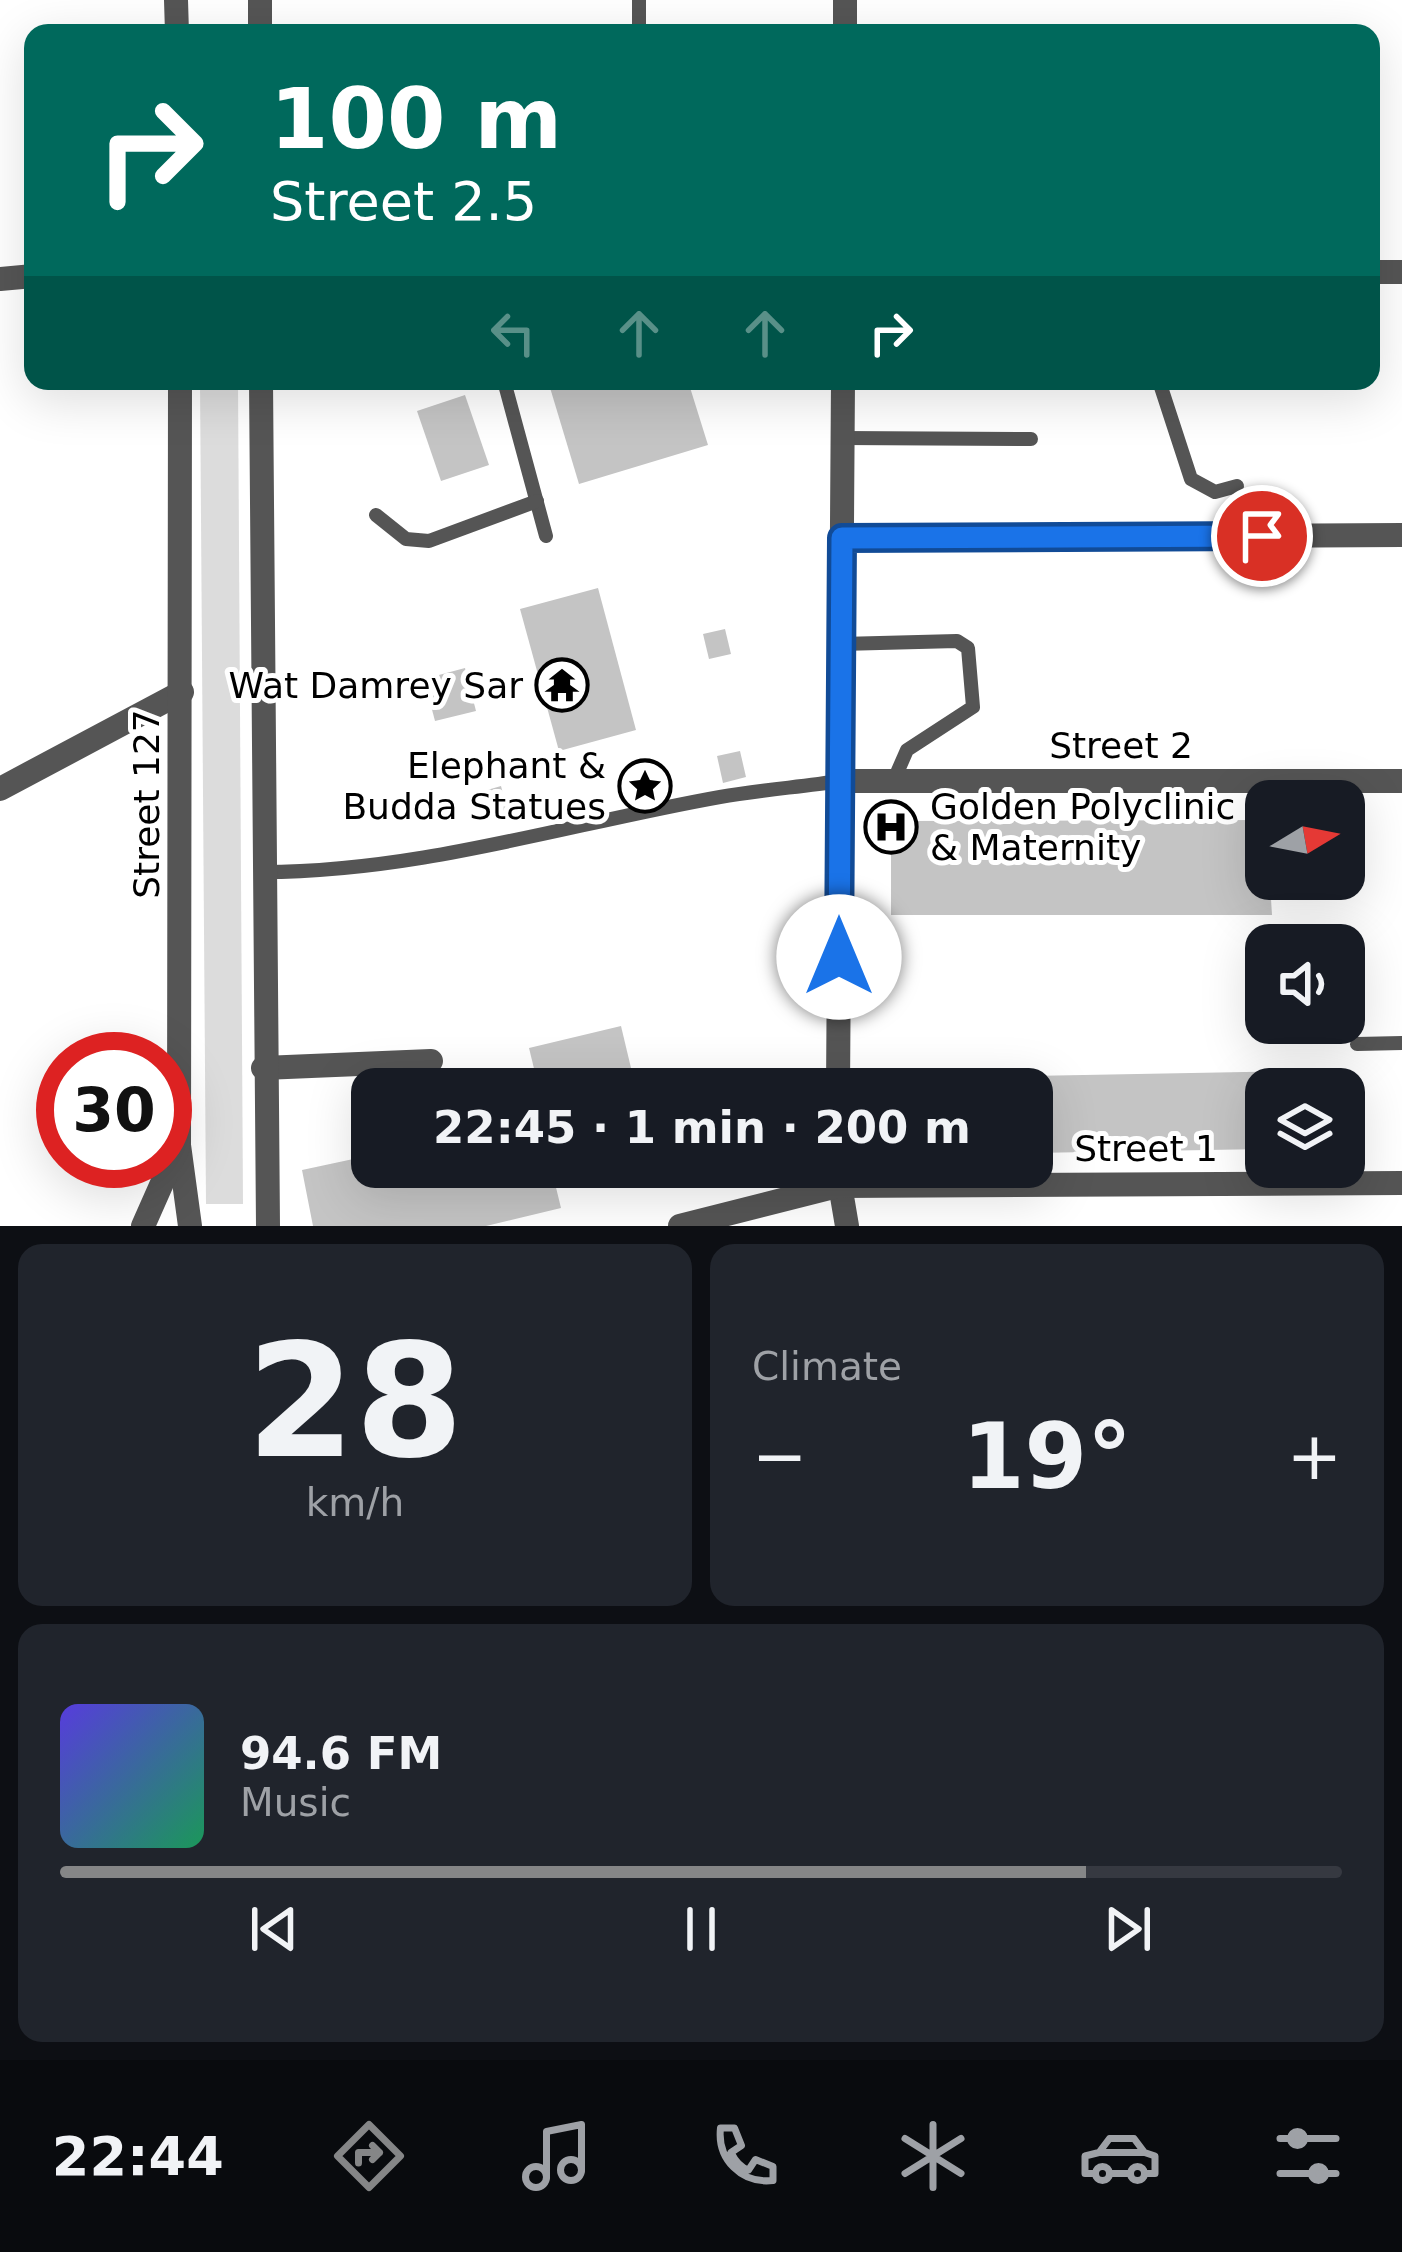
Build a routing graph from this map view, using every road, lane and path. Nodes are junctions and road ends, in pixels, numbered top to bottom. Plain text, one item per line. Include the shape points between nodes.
1 (180, 390) edge
2 (261, 390) edge
3 (507, 390) edge
4 (842, 390) edge
5 (1162, 390) edge
6 (842, 438) junction
7 (1031, 439) dead end
8 (1237, 486) dead end
9 (537, 501) junction
10 (376, 515) dead end
11 (1402, 535) edge
12 (546, 536) dead end
13 (842, 538) junction
14 (841, 644) junction
15 (182, 692) junction
16 (1402, 781) edge
17 (840, 782) junction
18 (893, 782) junction
19 (0, 789) edge
20 (263, 872) junction
21 (180, 1032) edge
22 (1402, 1043) edge
23 (1365, 1044) edge
24 (431, 1061) dead end
25 (263, 1068) junction
26 (838, 1068) edge
27 (1053, 1179) edge
28 (1402, 1183) edge
29 (160, 1188) edge
30 (185, 1188) edge
31 (802, 1188) edge
32 (839, 1188) edge
33 (143, 1226) edge
34 (190, 1226) edge
35 (268, 1226) edge
36 (680, 1226) edge
37 (847, 1226) edge

1 - 15 street, Street 127
2 - 20 street
3 - 9 lane
4 - 6 street
5 - 8 lane via 1191,479 1215,492
6 - 7 lane
6 - 13 street
9 - 10 lane via 429,541 406,539
9 - 12 lane
11 - 13 street
13 - 14 street
14 - 17 street
14 - 18 lane via 957,641 968,648 974,707 907,750
15 - 19 street
15 - 21 street, Street 127
16 - 18 street, Street 2
17 - 18 street, Street 2
17 - 20 lane via 721,797 528,841
17 - 26 street
20 - 25 street
22 - 23 lane
24 - 25 street
25 - 35 street
27 - 28 street, Street 1
29 - 33 street
30 - 34 street, Street 127
31 - 36 street, Street 1
32 - 37 street

